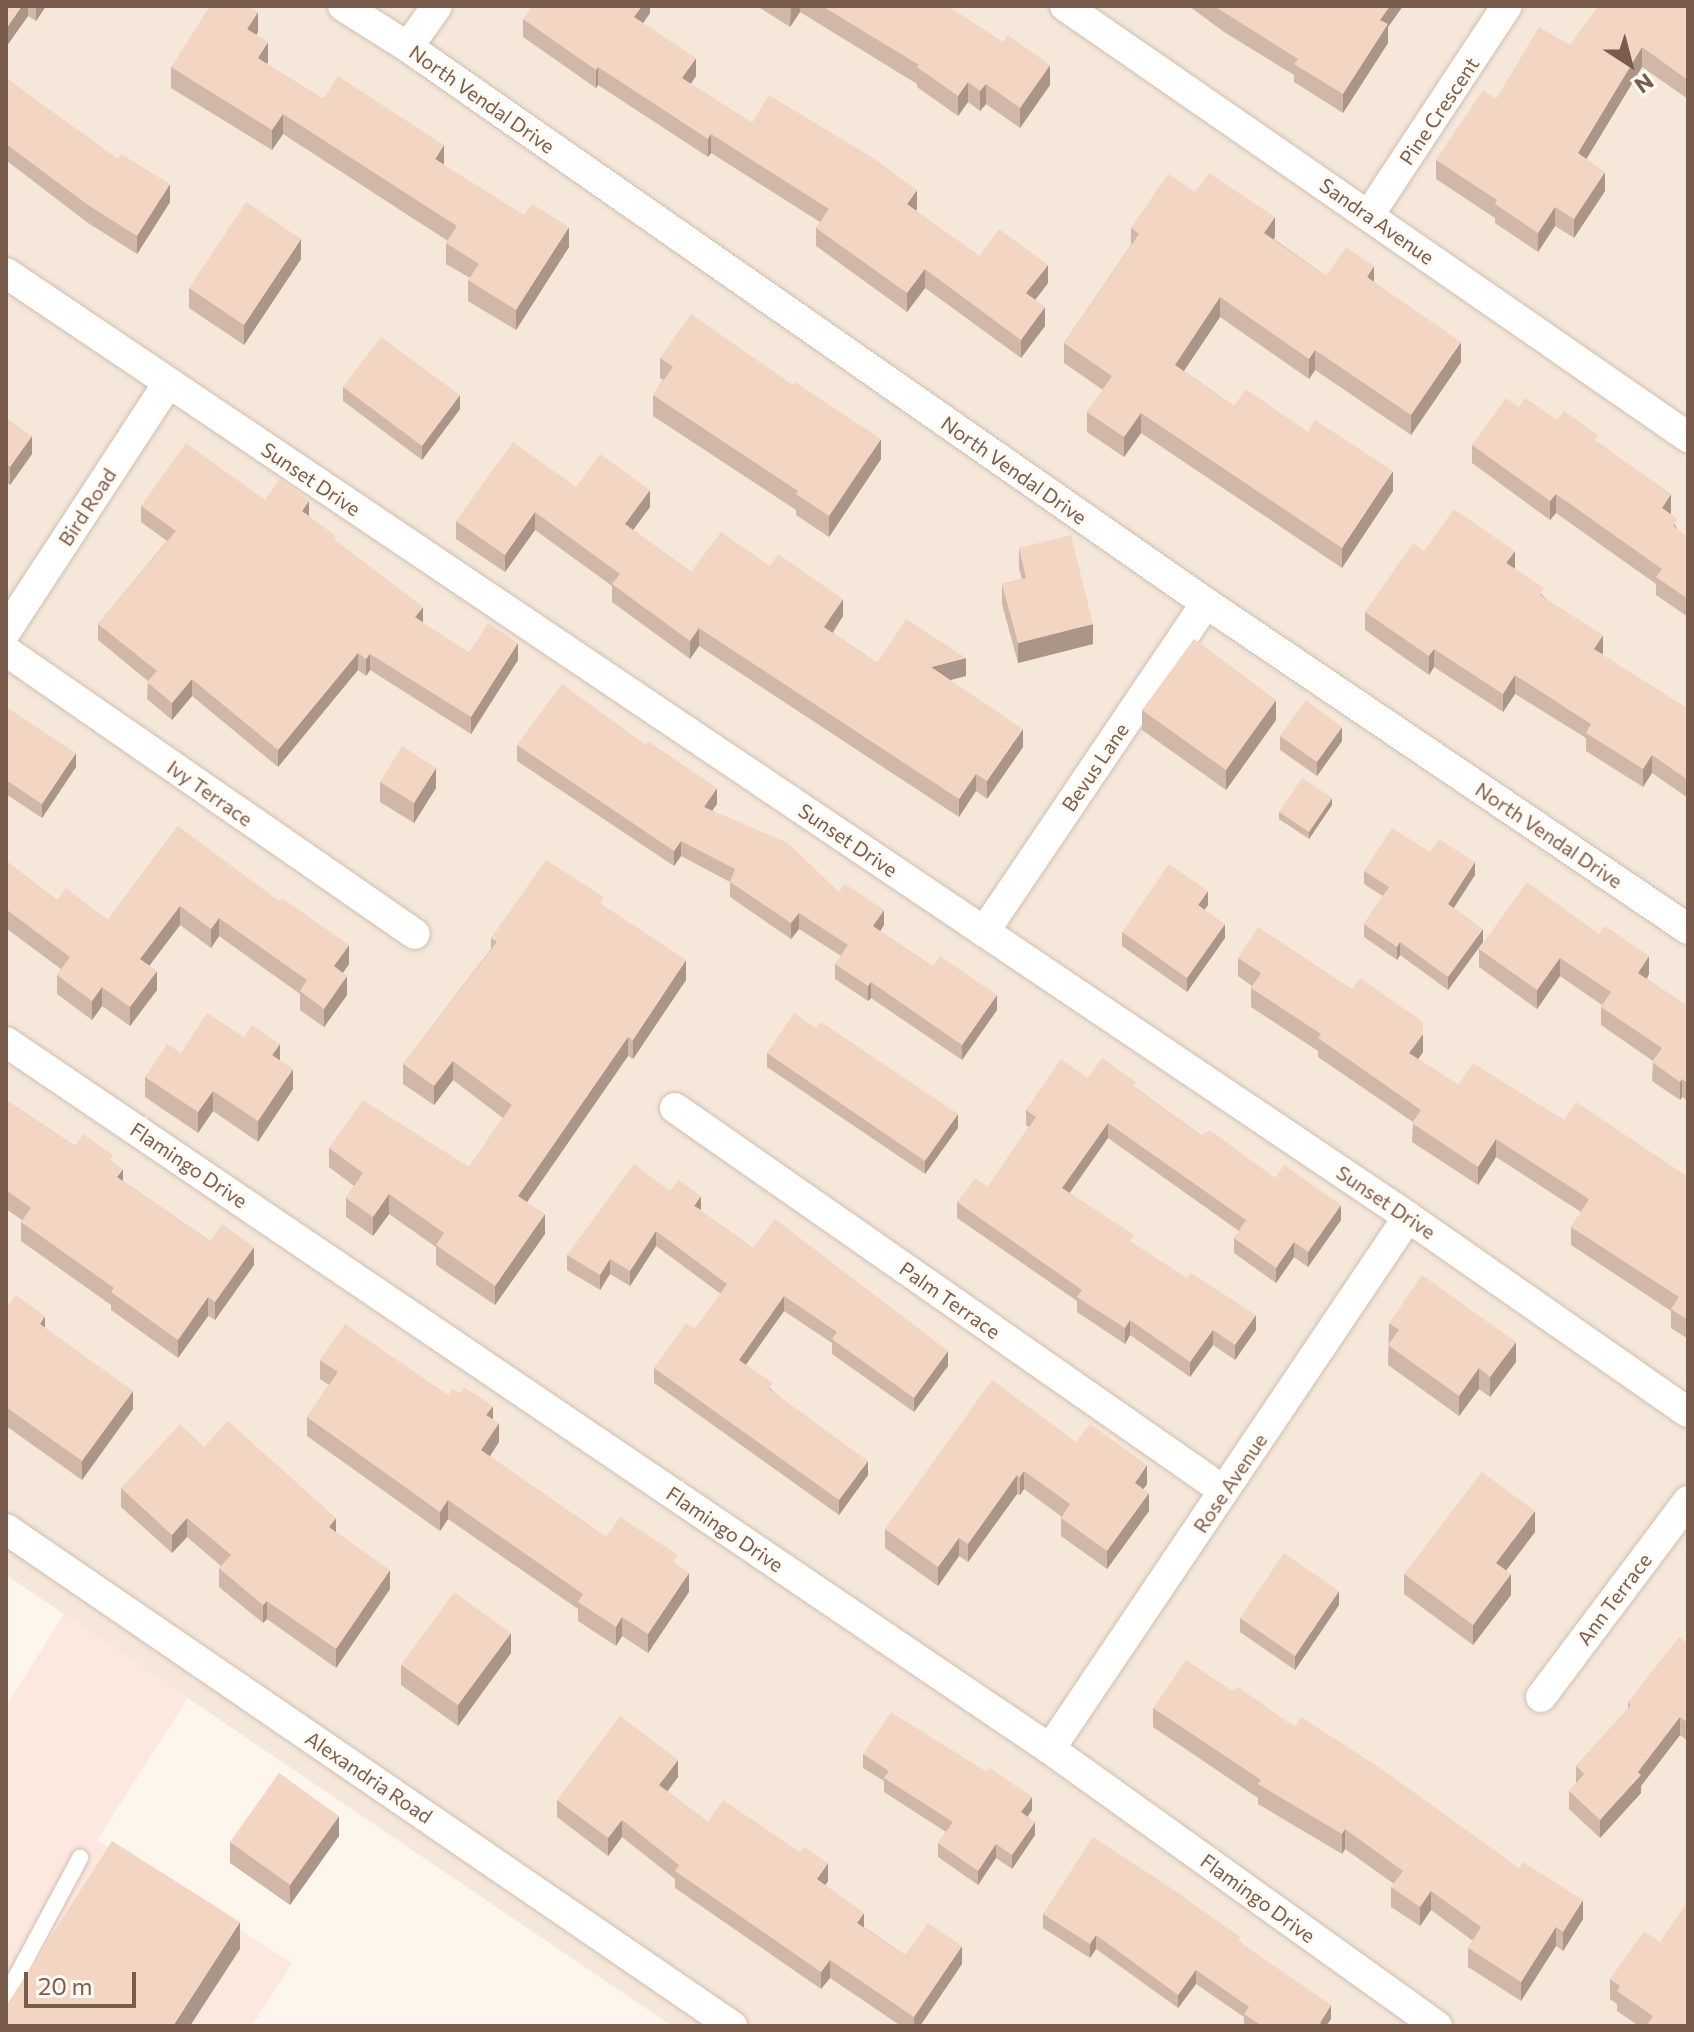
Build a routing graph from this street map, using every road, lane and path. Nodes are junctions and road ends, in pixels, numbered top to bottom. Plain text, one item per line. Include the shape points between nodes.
1 (343, 6) edge
2 (437, 6) edge
3 (1065, 6) edge
4 (1507, 6) edge
5 (408, 47) junction
6 (1369, 215) junction
7 (6, 273) edge
8 (168, 383) junction
9 (1688, 437) edge
10 (1206, 603) junction
11 (6, 631) edge
12 (6, 651) edge
13 (1688, 929) edge
14 (984, 932) junction
15 (414, 934) dead end
16 (6, 1042) edge
17 (675, 1108) dead end
18 (1408, 1217) junction
19 (1688, 1412) edge
20 (1224, 1491) junction
21 (1688, 1501) edge
22 (6, 1529) edge
23 (1541, 1697) dead end
24 (1050, 1749) junction
25 (80, 1858) dead end
26 (6, 1996) edge
27 (732, 2026) edge
28 (1437, 2026) edge

1 - 5 street, North Vendal Drive
2 - 5 street
3 - 6 street, Sandra Avenue
4 - 6 street, Pine Crescent
5 - 10 street, North Vendal Drive
6 - 9 street, Sandra Avenue
7 - 8 street, Sunset Drive
8 - 11 street, Bird Road
8 - 14 street, Sunset Drive
10 - 13 street, North Vendal Drive
10 - 14 street, Bevus Lane
12 - 15 street, Ivy Terrace
14 - 18 street, Sunset Drive
16 - 24 street, Flamingo Drive
17 - 20 street, Palm Terrace
18 - 19 street, Sunset Drive
18 - 20 street, Rose Avenue
20 - 24 street, Rose Avenue
21 - 23 street, Ann Terrace
22 - 27 street, Alexandria Road
24 - 28 street, Flamingo Drive
25 - 26 lane

